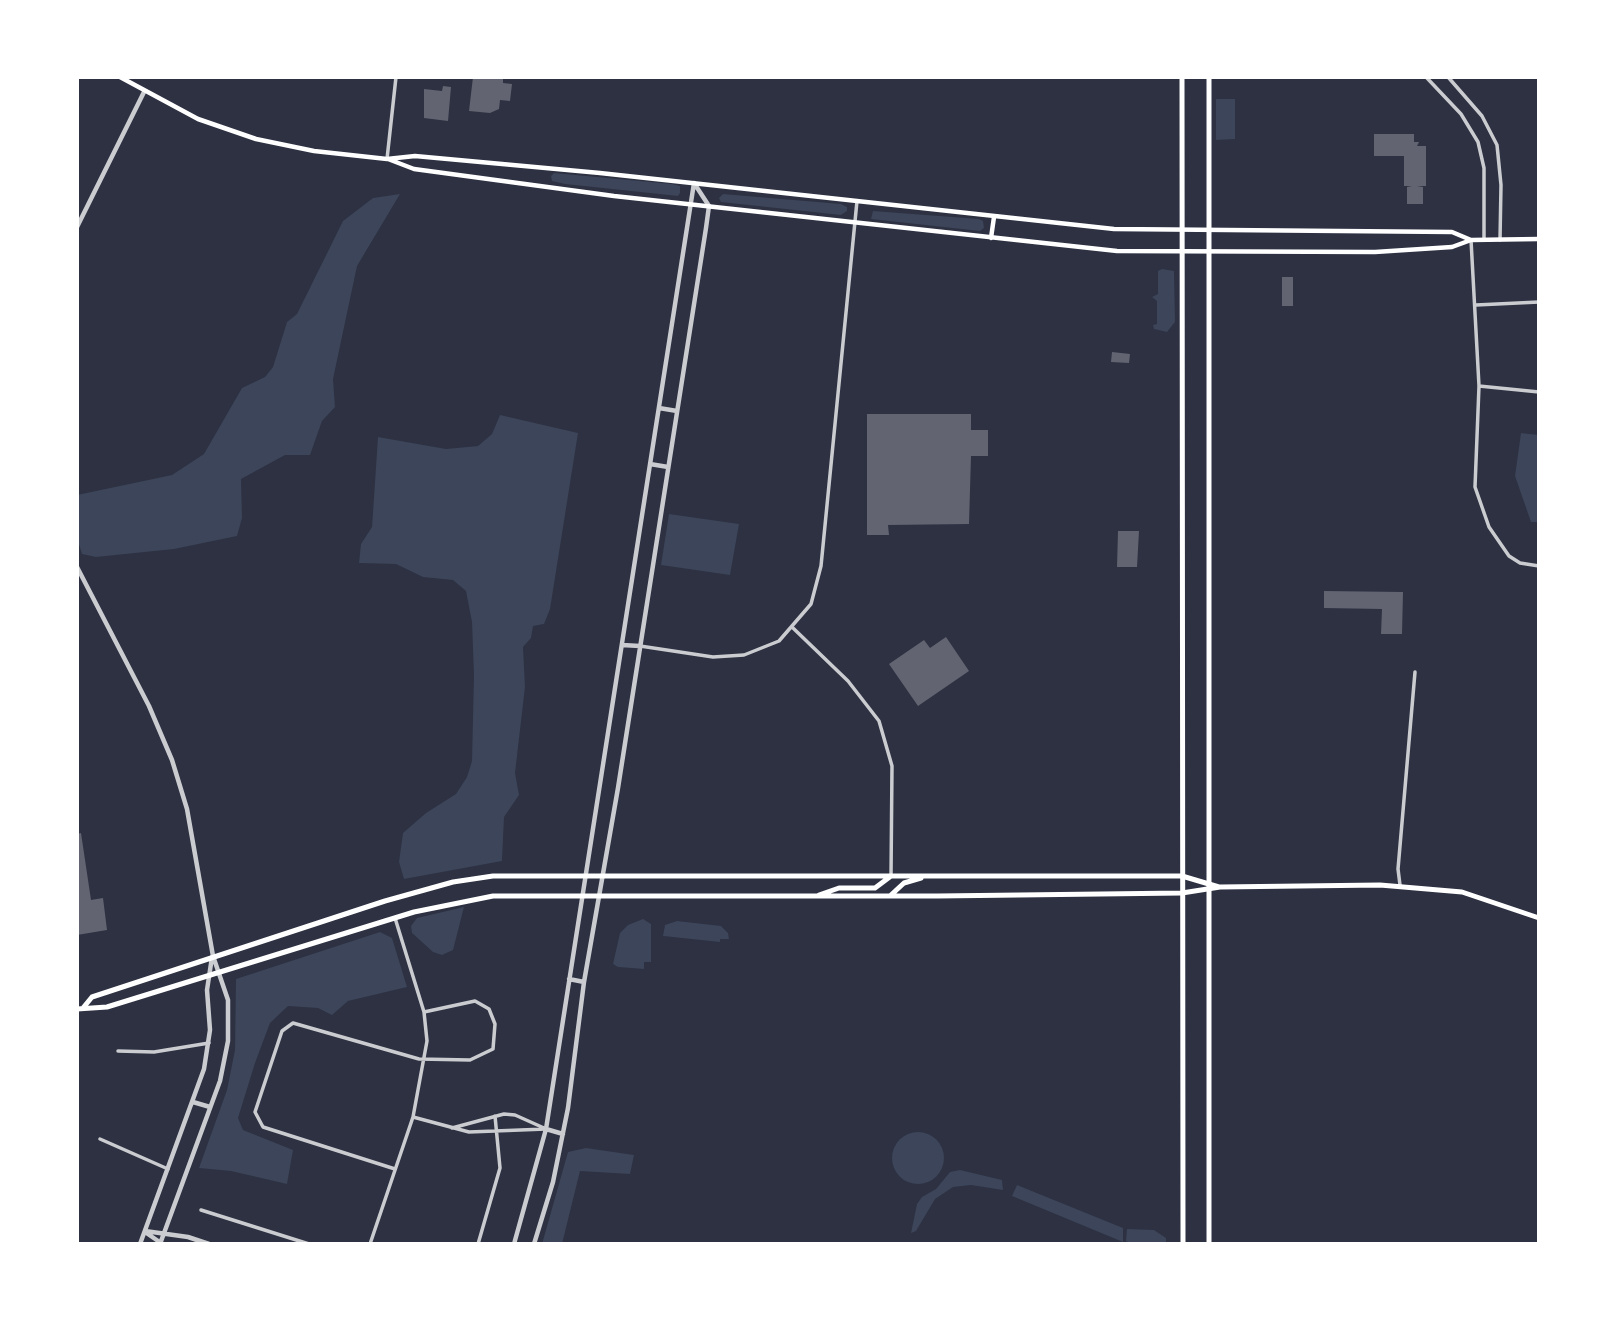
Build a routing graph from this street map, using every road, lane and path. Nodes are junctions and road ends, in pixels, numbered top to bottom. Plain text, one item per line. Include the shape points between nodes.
1 (120, 77) edge
2 (397, 77) edge
3 (1182, 77) edge
4 (1209, 77) edge
5 (1426, 77) edge
6 (1448, 77) edge
7 (144, 92) junction
8 (387, 159) junction
9 (694, 183) junction
10 (857, 201) junction
11 (691, 205) junction
12 (709, 206) junction
13 (993, 217) junction
14 (856, 223) junction
15 (77, 227) edge
16 (1182, 230) junction
17 (1209, 230) junction
18 (990, 238) junction
19 (1485, 239) junction
20 (1539, 239) edge
21 (1471, 240) junction
22 (1500, 240) junction
23 (1182, 252) junction
24 (1209, 252) junction
25 (1539, 302) edge
26 (1476, 305) junction
27 (1479, 386) junction
28 (1539, 392) edge
29 (659, 408) junction
30 (677, 411) junction
31 (650, 464) junction
32 (668, 467) junction
33 (1539, 566) edge
34 (77, 567) edge
35 (793, 628) junction
36 (622, 645) junction
37 (640, 646) junction
38 (1415, 672) dead end
39 (585, 875) junction
40 (603, 876) junction
41 (891, 876) junction
42 (927, 876) junction
43 (1182, 876) junction
44 (1209, 882) junction
45 (1400, 885) junction
46 (1220, 887) junction
47 (1209, 889) junction
48 (1182, 893) junction
49 (583, 895) junction
50 (599, 895) junction
51 (891, 896) junction
52 (813, 897) junction
53 (395, 918) junction
54 (1539, 918) edge
55 (212, 957) junction
56 (220, 974) junction
57 (209, 977) junction
58 (569, 979) junction
59 (584, 982) junction
60 (80, 1009) edge
61 (424, 1013) junction
62 (209, 1043) junction
63 (118, 1051) dead end
64 (425, 1060) junction
65 (193, 1102) junction
66 (210, 1107) junction
67 (495, 1116) junction
68 (413, 1117) junction
69 (450, 1128) junction
70 (545, 1129) junction
71 (498, 1131) junction
72 (563, 1134) junction
73 (100, 1139) dead end
74 (168, 1169) junction
75 (395, 1169) junction
76 (201, 1210) dead end
77 (145, 1231) junction
78 (164, 1234) junction
79 (291, 1241) edge
80 (140, 1244) edge
81 (161, 1244) edge
82 (209, 1244) edge
83 (309, 1244) edge
84 (370, 1244) edge
85 (478, 1244) edge
86 (514, 1244) edge
87 (534, 1244) edge
88 (1183, 1244) edge
89 (1209, 1244) edge

1 - 7 main road
2 - 8 street
3 - 16 main road
4 - 17 main road
5 - 19 street via 1461,114 1478,142 1484,168
6 - 22 street via 1482,116 1497,145
7 - 8 main road via 198,119 256,139
7 - 15 street
8 - 9 main road via 415,156
8 - 11 main road via 414,169
9 - 10 main road
9 - 11 street
9 - 12 street
10 - 13 main road
10 - 14 street
11 - 12 main road
11 - 29 street
12 - 14 main road
12 - 30 street
13 - 16 main road via 1114,229
13 - 18 main road
14 - 18 main road
14 - 35 street via 821,566 811,604
16 - 17 main road
16 - 23 main road
17 - 21 main road via 1452,232
17 - 24 main road
18 - 23 main road via 1117,251
19 - 21 main road
19 - 22 main road
20 - 22 main road
21 - 24 main road via 1452,247 1402,251
21 - 26 street
23 - 24 main road
23 - 43 main road
24 - 44 main road
25 - 26 street
26 - 27 street
27 - 28 street
27 - 33 street via 1473,478 1481,508 1509,556
29 - 30 street
29 - 31 street
30 - 32 street
31 - 32 street
31 - 36 street
32 - 37 street
34 - 55 street via 172,760 187,809
35 - 37 street via 765,649 744,655 713,657
35 - 41 street via 848,681 879,720 892,766
36 - 37 street
36 - 39 street
37 - 40 street
38 - 45 street via 1397,873
39 - 40 main road
39 - 49 street
39 - 55 main road via 500,876 453,882
40 - 41 main road
40 - 50 street
41 - 42 main road
41 - 52 main road via 875,888 839,888
42 - 43 main road
42 - 51 main road via 904,883
43 - 44 main road
43 - 48 main road
44 - 46 main road
44 - 47 main road
45 - 46 main road
45 - 54 main road via 1462,892
46 - 47 main road
47 - 48 main road
47 - 89 main road
48 - 51 main road
48 - 88 main road
49 - 50 main road
49 - 53 main road via 479,897
49 - 58 street
50 - 52 main road
50 - 59 street
51 - 52 main road
53 - 56 main road
53 - 61 street
55 - 56 street
55 - 57 street
55 - 60 main road via 92,997
56 - 57 main road
56 - 66 street via 228,1000 228,1041
57 - 60 main road via 97,1010
57 - 62 street
58 - 59 street
58 - 70 street
59 - 72 street
61 - 64 street
61 - 64 street via 475,1001 489,1009 495,1024 493,1049 470,1060
62 - 63 street via 154,1052
62 - 65 street
64 - 68 street
64 - 75 street via 293,1023 282,1031 255,1112 263,1127
65 - 66 street
65 - 74 street
66 - 78 street
67 - 69 street
67 - 70 street via 514,1115
67 - 71 street
68 - 69 street
68 - 75 street
69 - 71 street
70 - 71 street
70 - 72 street
70 - 86 street
71 - 85 street via 500,1168
72 - 87 street
73 - 74 street
74 - 77 street
75 - 84 street
76 - 79 street
77 - 78 street
77 - 80 street
77 - 81 street
78 - 81 street
78 - 82 street
79 - 83 street

